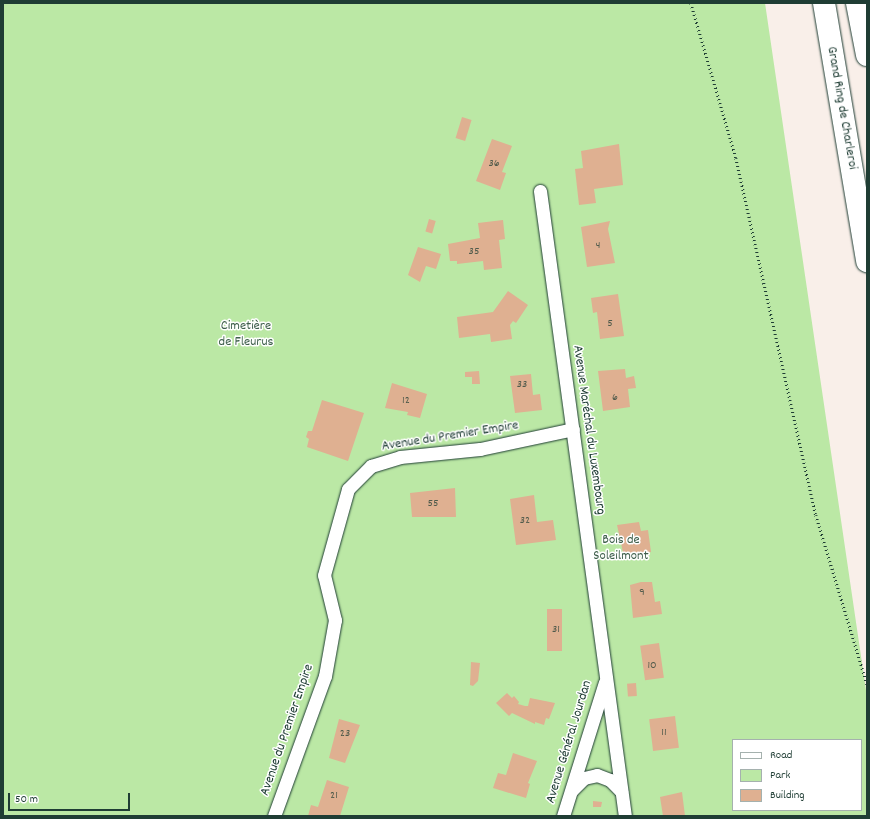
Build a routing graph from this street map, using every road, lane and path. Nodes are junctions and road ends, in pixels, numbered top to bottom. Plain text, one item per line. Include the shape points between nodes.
1 (691, 3) edge
2 (824, 3) edge
3 (857, 3) edge
4 (867, 55) edge
5 (540, 191) dead end
6 (867, 262) edge
7 (573, 430) junction
8 (606, 678) junction
9 (867, 684) edge
10 (621, 791) junction
11 (571, 792) junction
12 (274, 816) edge
13 (563, 816) edge
14 (625, 816) edge

1 - 9 path via 736,158 816,515
2 - 6 highway, Grand Ring de Charleroi
3 - 4 highway
5 - 7 street, Avenue Maréchal du Luxembourg
7 - 8 street, Avenue Maréchal du Luxembourg
7 - 12 street, Avenue du Premier Empire via 480,450 400,457 371,466 348,488 324,575 335,620 325,676
8 - 10 street, Avenue Maréchal du Luxembourg
8 - 11 street, Avenue Général Jourdan
10 - 11 street via 610,780 597,775 584,778
10 - 14 street, Avenue Maréchal du Luxembourg
11 - 13 street, Avenue Général Jourdan

